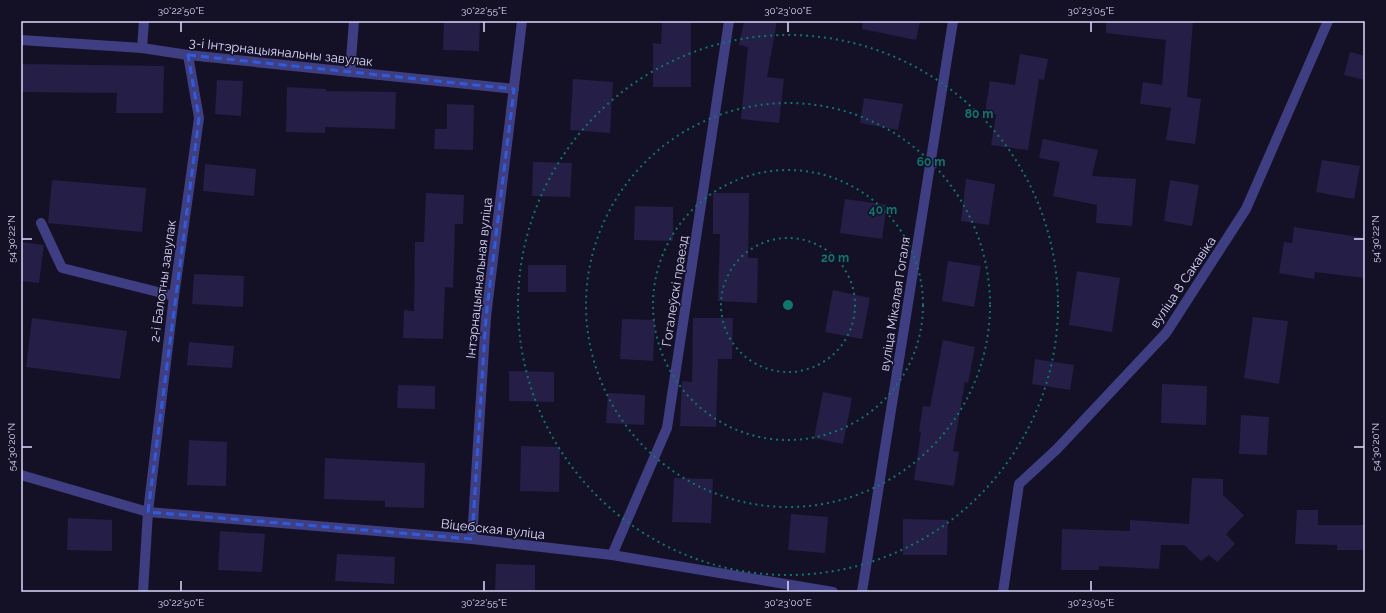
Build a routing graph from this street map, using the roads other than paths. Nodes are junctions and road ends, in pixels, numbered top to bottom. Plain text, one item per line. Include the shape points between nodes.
1 (144, 21) edge
2 (354, 21) edge
3 (522, 21) edge
4 (729, 21) edge
5 (954, 21) edge
6 (1328, 21) edge
7 (21, 40) edge
8 (142, 48) junction
9 (188, 56) junction
10 (350, 72) junction
11 (514, 89) junction
12 (41, 223) dead end
13 (174, 296) junction
14 (21, 475) edge
15 (148, 512) junction
16 (472, 539) junction
17 (612, 555) junction
18 (143, 592) edge
19 (833, 592) edge
20 (862, 592) edge
21 (1003, 592) edge

1 - 8 street
2 - 10 street
3 - 11 street, Інтэрнацыянальная вуліца
4 - 17 street, Гогалеўскі праезд via 667,428
5 - 20 street, вуліца Мікалая Гогаля
6 - 21 street, вуліца 8 Сакавіка via 1246,209 1166,333 1056,450 1019,484
7 - 8 street, 3-і Інтэрнацыянальны завулак
8 - 9 street, 3-і Інтэрнацыянальны завулак
9 - 10 street, 3-і Інтэрнацыянальны завулак
9 - 13 street, 2-і Балотны завулак via 200,118
10 - 11 street, 3-і Інтэрнацыянальны завулак
11 - 16 street, Інтэрнацыянальная вуліца via 486,317
12 - 13 street via 62,268
13 - 15 street, 2-і Балотны завулак
14 - 15 street, Віцебская вуліца
15 - 16 street, Віцебская вуліца
15 - 18 street
16 - 17 street, Віцебская вуліца
17 - 19 street, Віцебская вуліца

